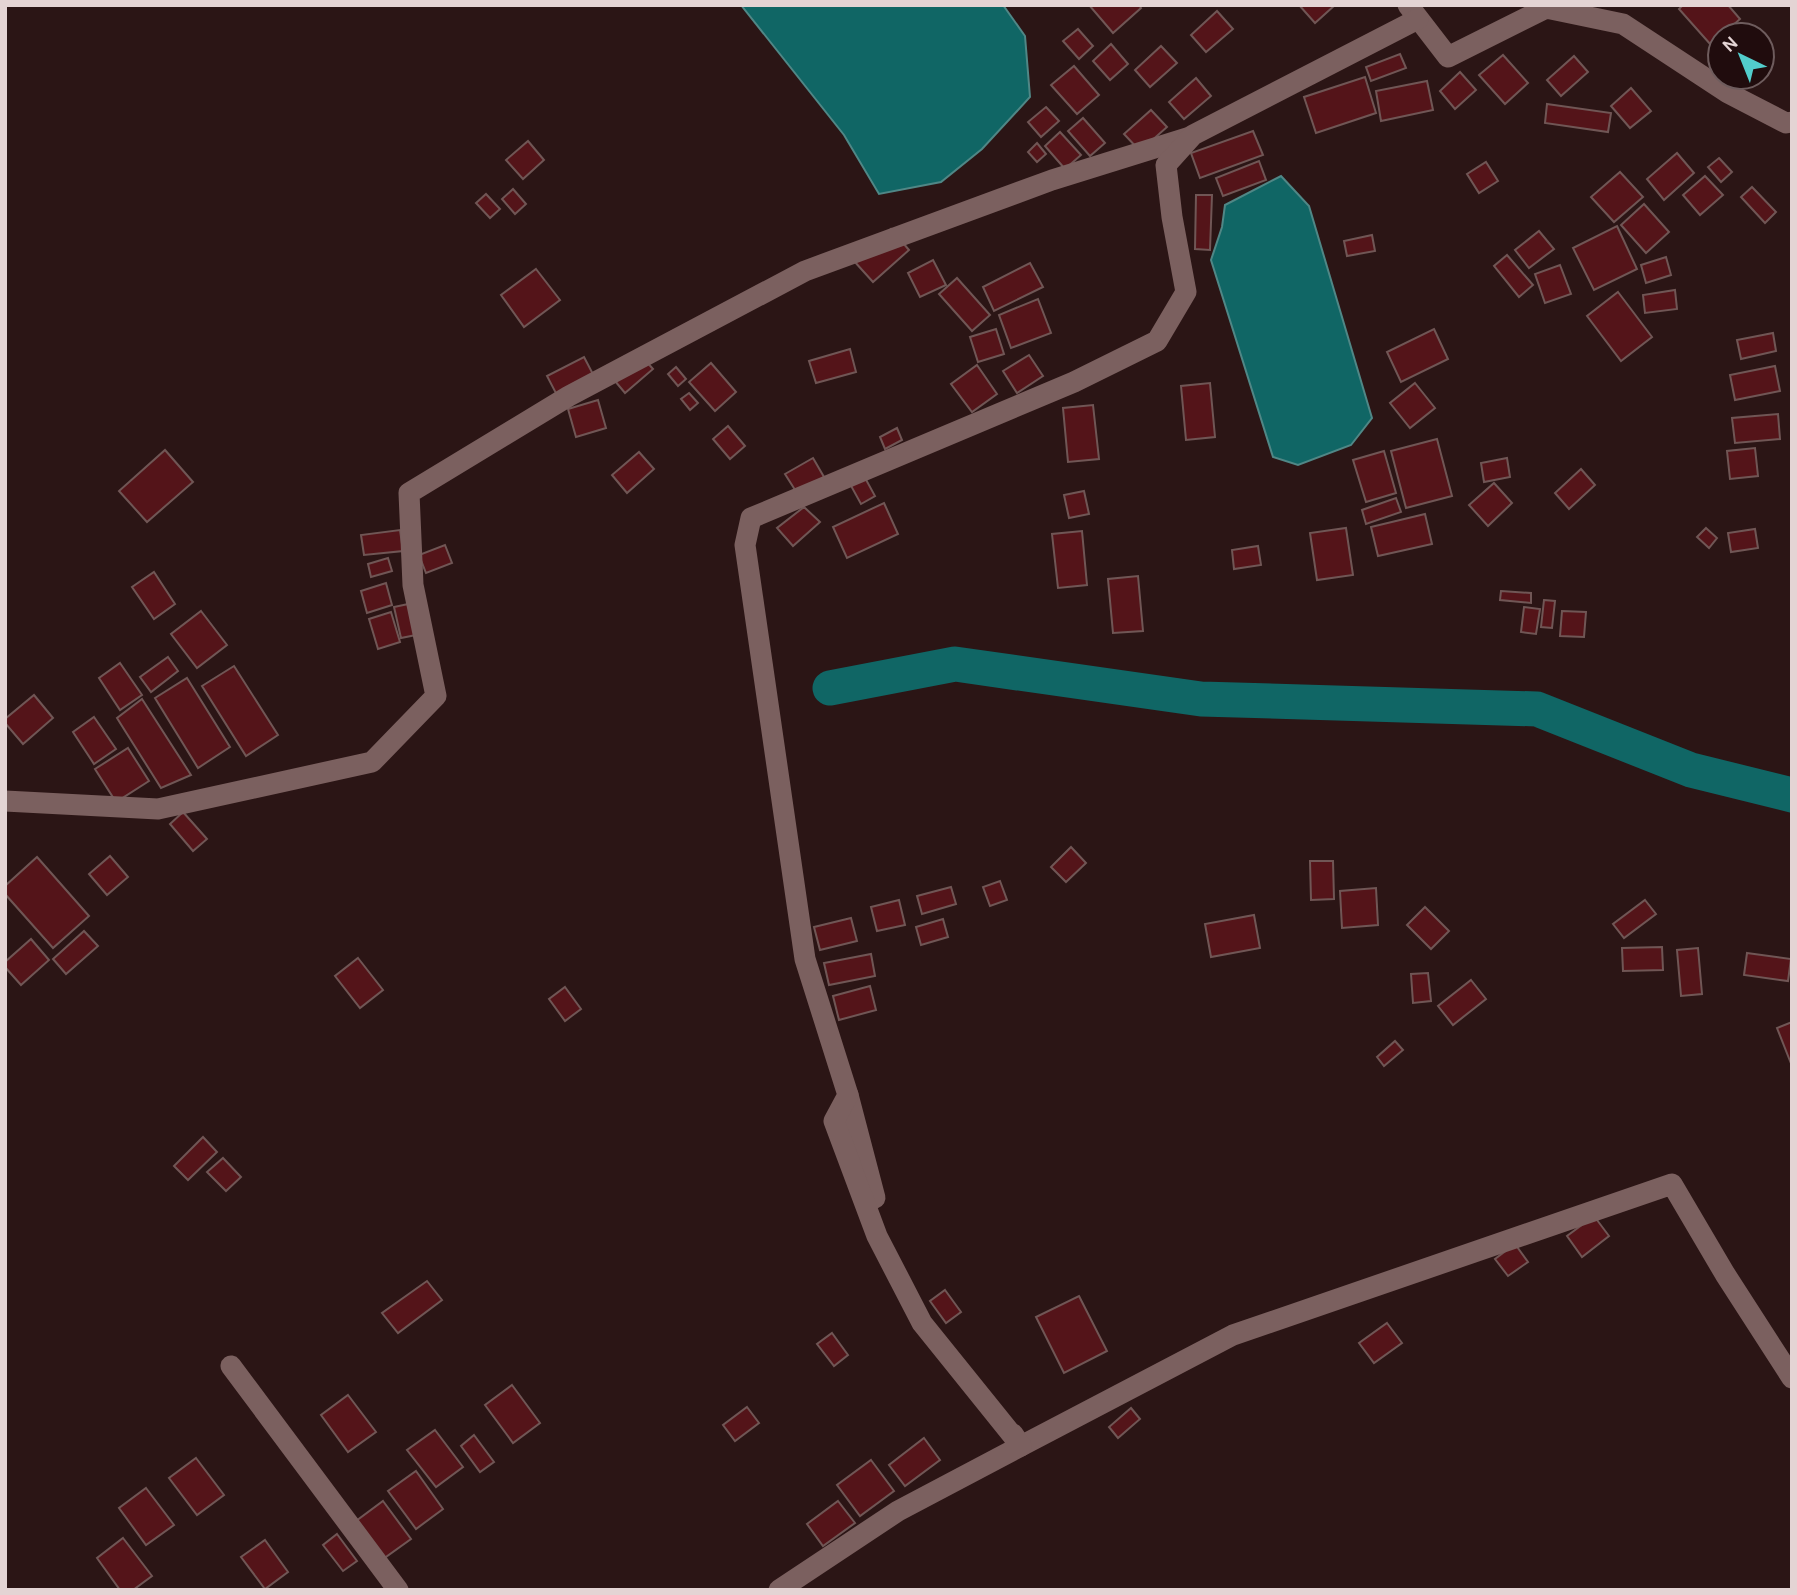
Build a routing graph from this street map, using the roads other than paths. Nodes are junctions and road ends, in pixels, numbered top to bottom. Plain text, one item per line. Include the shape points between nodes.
1 (1413, 12) edge
2 (1792, 121) edge
3 (1193, 135) junction
4 (5, 801) edge
5 (231, 1366) dead end
6 (1792, 1378) edge
7 (1021, 1446) junction
8 (398, 1590) edge
9 (779, 1590) edge

1 - 2 street via 1448,57 1546,8 1623,24 1728,93 1786,123
1 - 3 street
3 - 4 street via 1052,180 806,271 569,396 409,493 413,585 436,696 372,762 158,808
3 - 7 street via 1166,165 1186,292 1157,341 1074,382 751,518 745,545 805,959 848,1095 895,1271
5 - 8 street
6 - 7 street via 1672,1184 1233,1335
7 - 9 street via 898,1511

